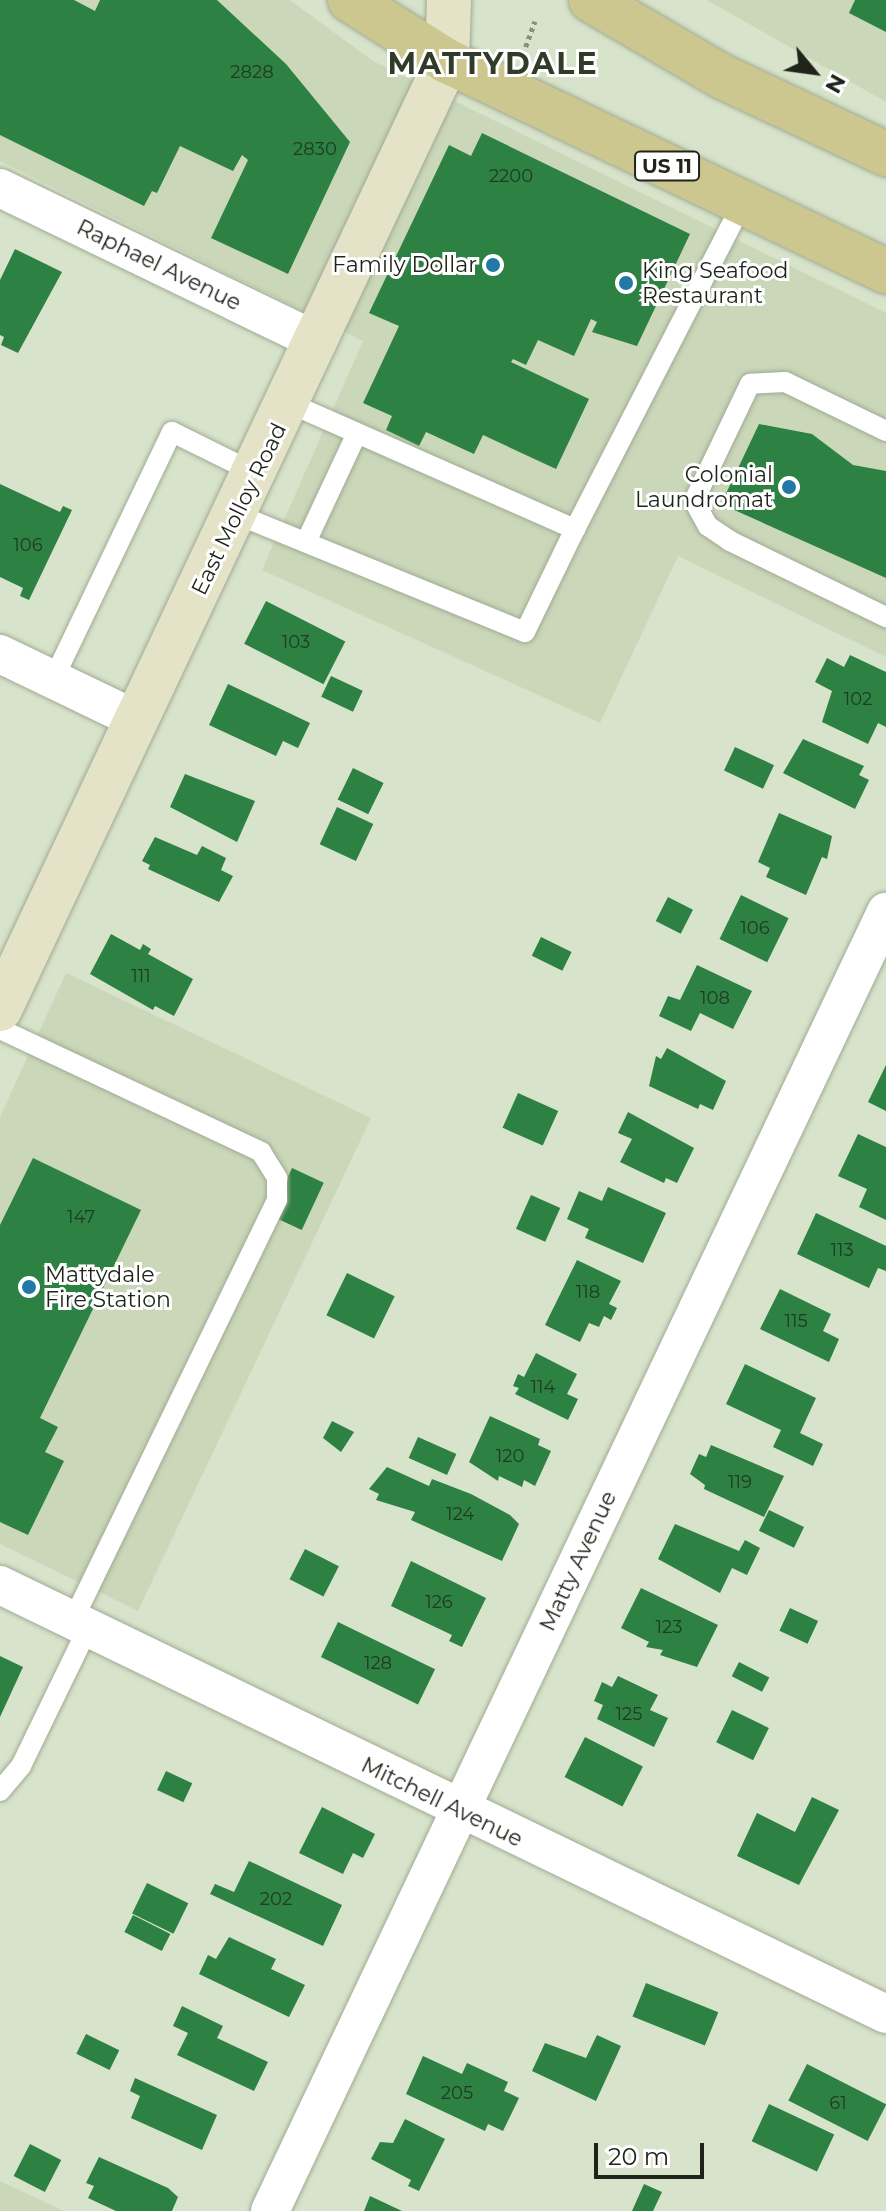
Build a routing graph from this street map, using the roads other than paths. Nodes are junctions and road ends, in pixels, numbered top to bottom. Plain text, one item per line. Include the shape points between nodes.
1 (350, 0) edge
2 (449, 0) edge
3 (591, 0) edge
4 (447, 61) junction
5 (886, 154) edge
6 (0, 188) edge
7 (743, 202) junction
8 (886, 271) edge
9 (318, 342) junction
10 (289, 403) junction
11 (886, 431) edge
12 (357, 433) junction
13 (255, 473) junction
14 (236, 514) junction
15 (575, 529) junction
16 (306, 542) junction
17 (886, 617) edge
18 (0, 654) edge
19 (53, 680) junction
20 (137, 720) junction
21 (886, 912) edge
22 (0, 1009) edge
23 (0, 1029) edge
24 (0, 1585) edge
25 (80, 1625) junction
26 (0, 1791) edge
27 (460, 1811) junction
28 (886, 2014) edge
29 (270, 2211) edge

1 - 4 main road, US 11
2 - 4 street, East Molloy Road
3 - 5 main road via 721,76
4 - 7 main road, US 11
4 - 9 street, East Molloy Road
6 - 9 street, Raphael Avenue
7 - 8 main road, US 11
7 - 15 lane
9 - 10 street, East Molloy Road
10 - 12 lane
10 - 13 street, East Molloy Road
11 - 17 lane via 785,382 750,384 694,501 708,526 730,541
12 - 15 lane
12 - 16 lane
13 - 14 street, East Molloy Road
13 - 19 lane via 172,432
14 - 16 lane
14 - 20 street, East Molloy Road
15 - 16 lane via 525,632
18 - 19 street
19 - 20 street
20 - 22 street, East Molloy Road
21 - 27 street, Matty Avenue
23 - 25 lane via 261,1152 277,1178 277,1200
24 - 25 street, Mitchell Avenue
25 - 26 lane via 21,1766
25 - 27 street, Mitchell Avenue
27 - 28 street, Mitchell Avenue
27 - 29 street, Matty Avenue

